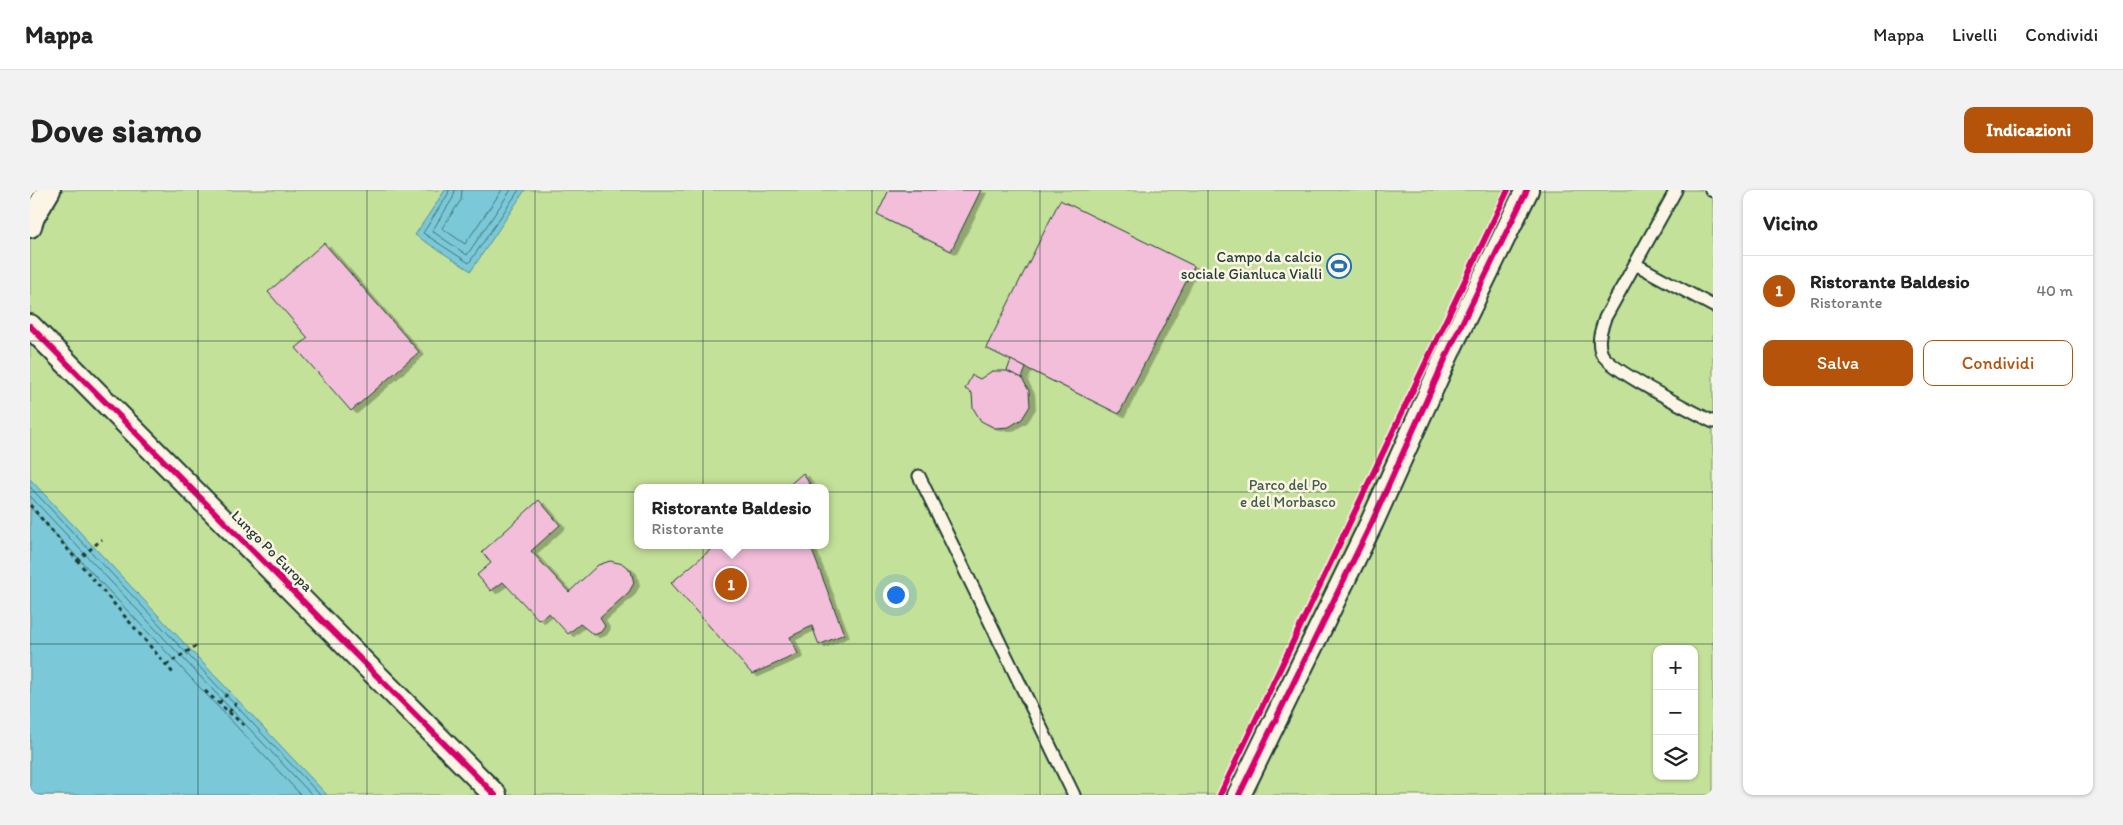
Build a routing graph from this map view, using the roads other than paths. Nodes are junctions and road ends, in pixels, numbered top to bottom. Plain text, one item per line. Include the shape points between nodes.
1 (50, 190) edge
2 (1528, 190) edge
3 (1675, 190) edge
4 (31, 219) edge
5 (1635, 264) junction
6 (1713, 306) edge
7 (30, 326) edge
8 (1713, 422) edge
9 (919, 476) dead end
10 (495, 795) edge
11 (1074, 795) edge
12 (1239, 795) edge

1 - 4 street
2 - 12 street
3 - 5 lane
5 - 6 lane
5 - 8 lane via 1605,318 1599,337 1601,354 1614,368
7 - 10 street, Lungo Po Europa
9 - 11 lane

